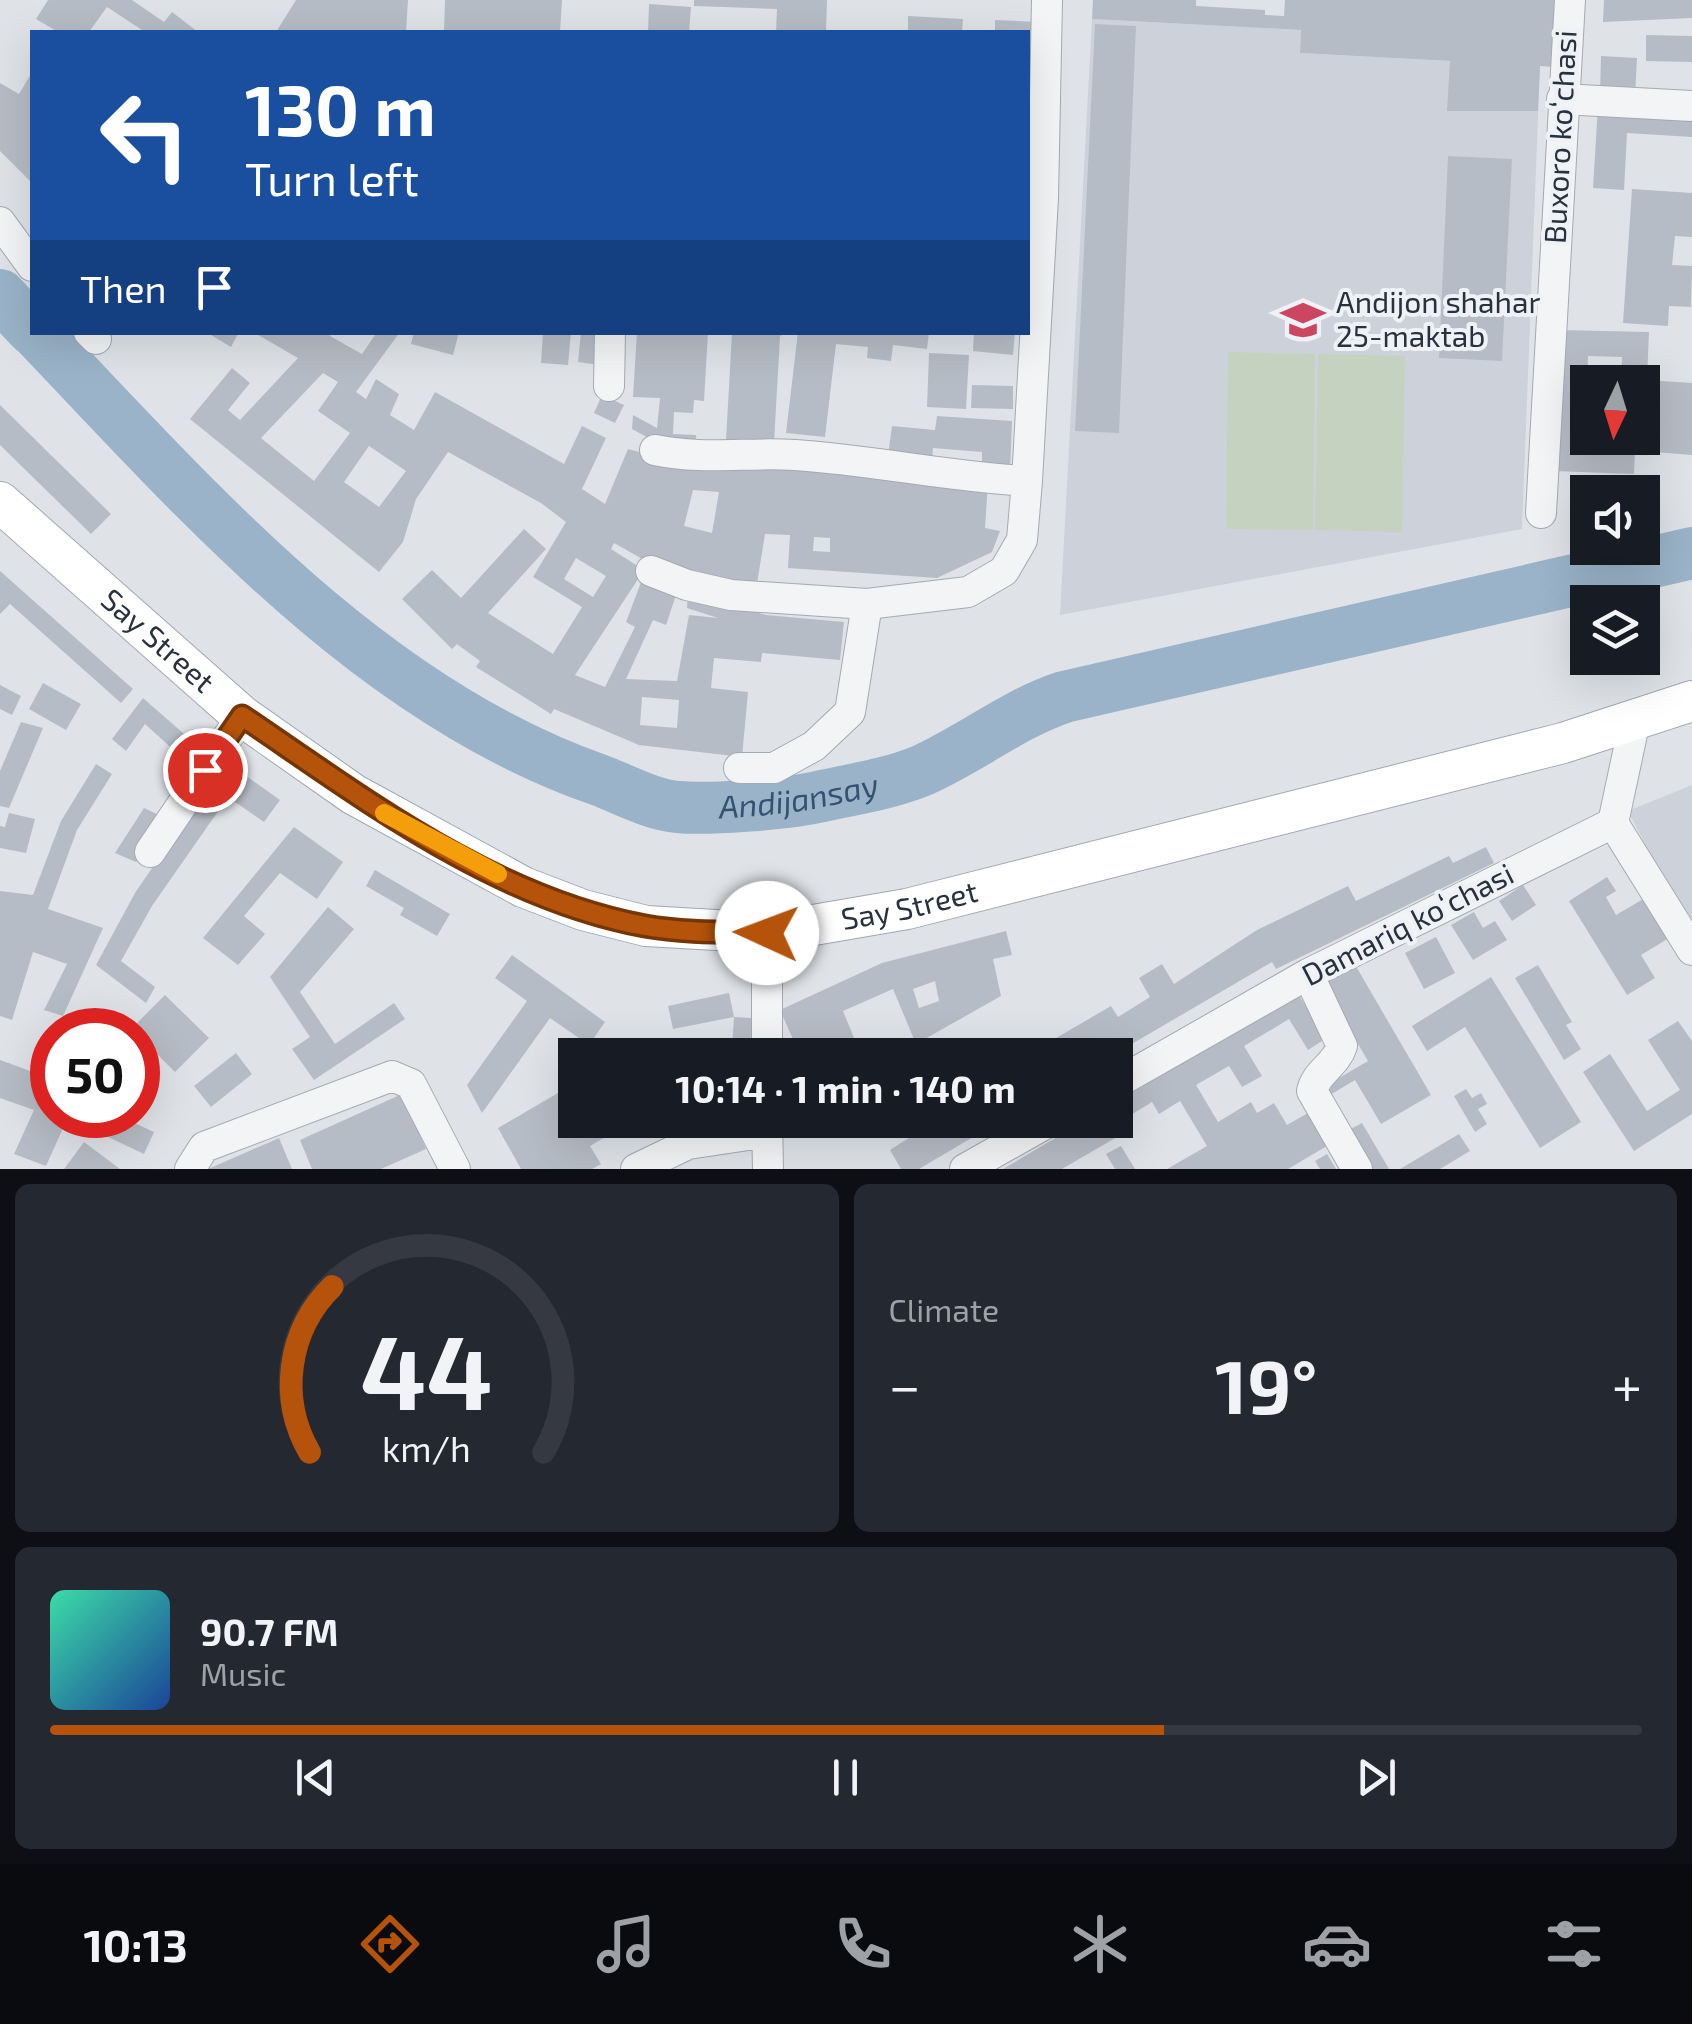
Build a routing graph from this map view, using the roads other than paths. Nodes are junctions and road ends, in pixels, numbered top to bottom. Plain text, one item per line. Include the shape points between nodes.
1 (1047, 0) edge
2 (1570, 0) edge
3 (1562, 99) junction
4 (1692, 106) edge
5 (1035, 198) edge
6 (0, 222) edge
7 (30, 263) edge
8 (610, 335) edge
9 (610, 386) dead end
10 (655, 450) dead end
11 (1027, 481) junction
12 (0, 502) edge
13 (1540, 513) dead end
14 (651, 571) dead end
15 (866, 604) junction
16 (1692, 701) edge
17 (242, 716) junction
18 (1635, 720) junction
19 (739, 768) dead end
20 (1613, 822) junction
21 (150, 852) dead end
22 (767, 933) junction
23 (1692, 950) edge
24 (1308, 974) junction
25 (767, 1038) edge
26 (1133, 1074) edge
27 (714, 1138) edge
28 (767, 1138) edge
29 (1020, 1138) edge
30 (190, 1169) edge
31 (455, 1169) edge
32 (636, 1169) edge
33 (768, 1169) edge
34 (965, 1169) edge
35 (1357, 1169) edge

1 - 5 street
2 - 3 street, Buxoro koʻchasi
3 - 4 street
3 - 13 street, Buxoro koʻchasi
5 - 11 street
6 - 7 street
8 - 9 street
10 - 11 street via 686,456 791,454
11 - 15 street via 1022,540 1004,572 968,592
12 - 17 main road, Say Street
14 - 15 street via 730,595
15 - 19 street via 850,712 814,746 774,768
16 - 18 main road, Say Street
17 - 21 street
17 - 22 main road, Say Street via 382,812 522,887 646,926
18 - 20 street
18 - 22 main road, Say Street via 926,904
20 - 23 street
20 - 24 street, Damariq koʻchasi
22 - 25 street
24 - 26 street, Damariq koʻchasi
24 - 35 street via 1342,1046 1312,1092
27 - 32 street
28 - 33 street
29 - 34 street
30 - 31 street via 204,1147 392,1076 411,1084

